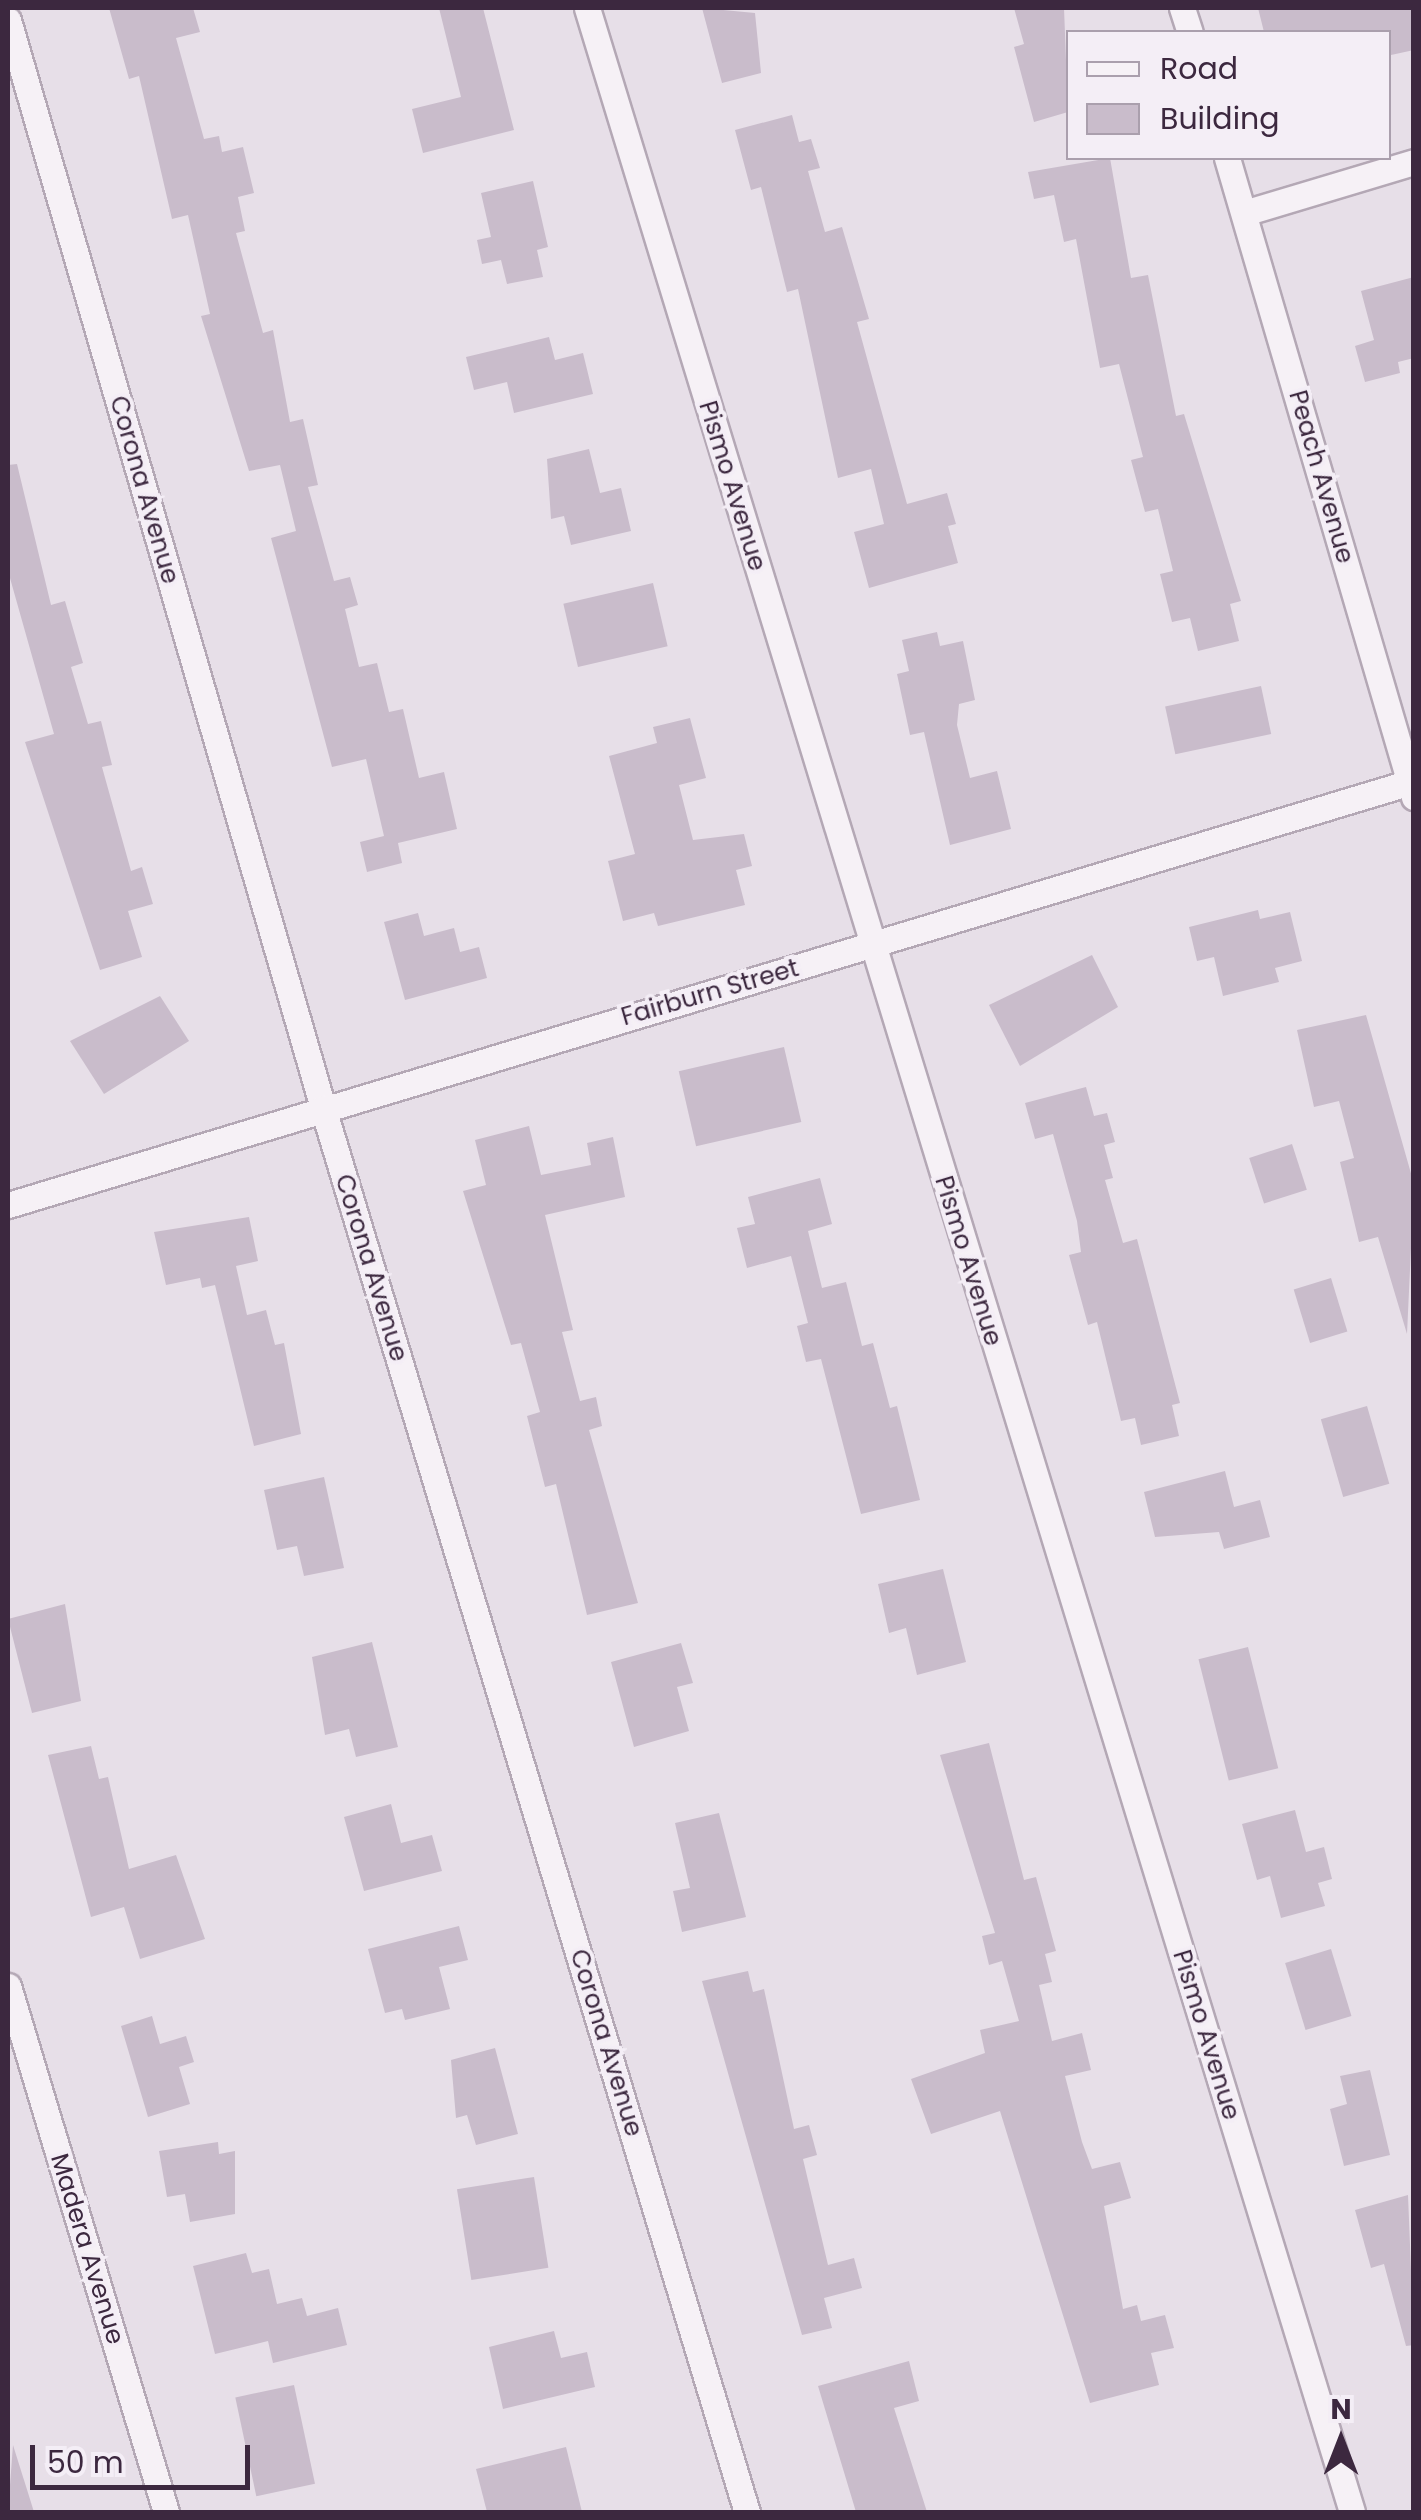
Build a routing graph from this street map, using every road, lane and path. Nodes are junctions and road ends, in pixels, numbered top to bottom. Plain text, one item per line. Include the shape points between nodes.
1 (588, 8) edge
2 (8, 20) edge
3 (1229, 160) edge
4 (1414, 162) edge
5 (1244, 212) junction
6 (1412, 787) edge
7 (872, 946) junction
8 (323, 1108) junction
9 (8, 1205) edge
10 (8, 1986) edge
11 (166, 2512) edge
12 (747, 2512) edge
13 (1352, 2512) edge

1 - 7 street, Pismo Avenue
2 - 8 street, Corona Avenue
3 - 5 street, Peach Avenue
4 - 5 street
5 - 6 street, Peach Avenue
6 - 7 street, Fairburn Street
7 - 8 street, Fairburn Street
7 - 13 street, Pismo Avenue
8 - 9 street, Fairburn Street
8 - 12 street, Corona Avenue
10 - 11 street, Madera Avenue

